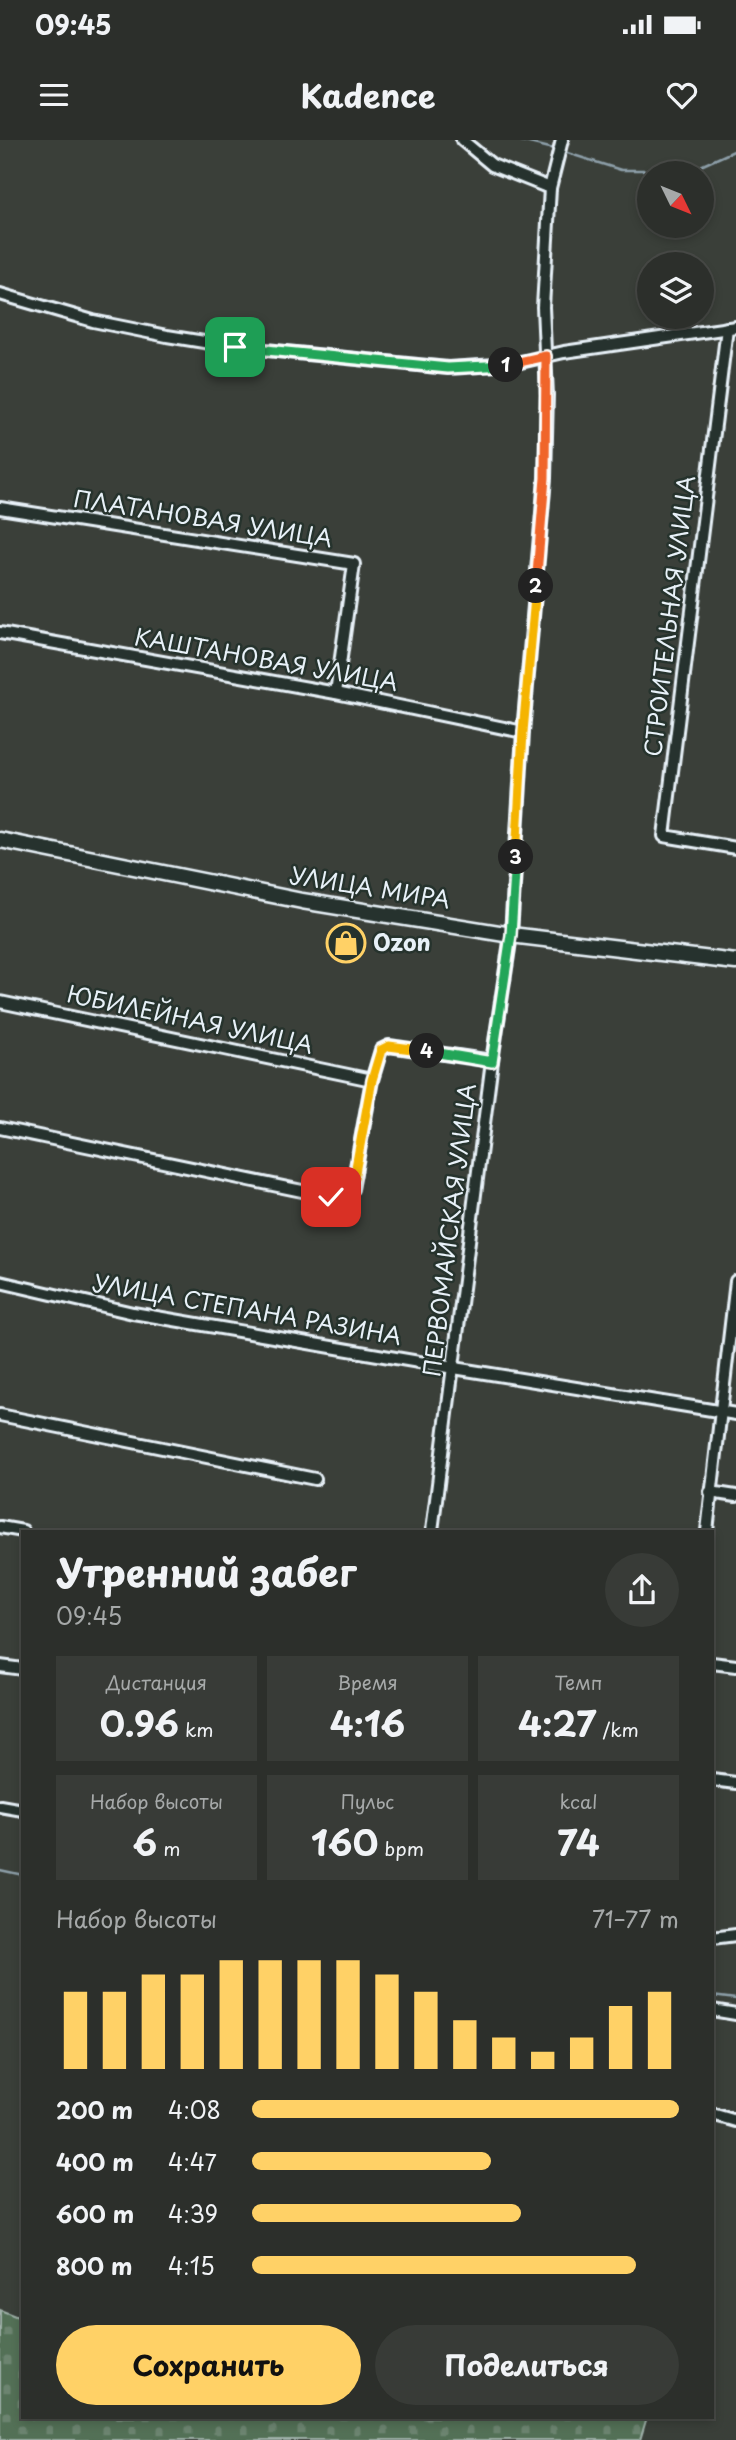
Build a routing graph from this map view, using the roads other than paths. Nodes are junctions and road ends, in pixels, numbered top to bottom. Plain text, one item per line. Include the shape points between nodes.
1 (462, 140) edge
2 (562, 140) edge
3 (550, 188) junction
4 (0, 294) edge
5 (732, 328) edge
6 (546, 356) junction
7 (0, 508) edge
8 (0, 633) edge
9 (336, 693) junction
10 (523, 732) junction
11 (0, 840) edge
12 (736, 848) edge
13 (511, 935) junction
14 (736, 962) edge
15 (0, 1002) edge
16 (492, 1062) junction
17 (372, 1080) junction
18 (0, 1128) edge
19 (736, 1281) edge
20 (0, 1282) edge
21 (454, 1368) junction
22 (720, 1412) junction
23 (736, 1414) edge
24 (0, 1415) edge
25 (315, 1479) dead end
26 (710, 1492) junction
27 (736, 1496) edge
28 (0, 1527) edge
29 (432, 1530) edge
30 (707, 1530) edge
31 (21, 1531) edge
32 (714, 1662) edge
33 (0, 1665) edge
34 (736, 1666) edge
35 (21, 1669) edge
36 (714, 1780) edge
37 (736, 1783) edge
38 (0, 1806) edge
39 (21, 1810) edge
40 (736, 1935) edge
41 (714, 1938) edge
42 (714, 2010) edge
43 (736, 2014) edge
44 (714, 2115) edge
45 (736, 2121) edge

1 - 3 street via 492,165
2 - 3 street, ПЕРВОМАЙСКАЯ УЛИЦА
3 - 6 street, ПЕРВОМАЙСКАЯ УЛИЦА via 543,307
4 - 6 street via 93,321 235,347 448,368 512,364
5 - 6 street
5 - 12 street, СТРОИТЕЛЬНАЯ УЛИЦА via 664,836
6 - 10 street, ПЕРВОМАЙСКАЯ УЛИЦА via 545,478
7 - 9 street, ПЛАТАНОВАЯ УЛИЦА via 354,564
8 - 9 street, КАШТАНОВАЯ УЛИЦА
9 - 10 street, КАШТАНОВАЯ УЛИЦА
10 - 13 street, ПЕРВОМАЙСКАЯ УЛИЦА
11 - 13 main road, УЛИЦА МИРА via 302,901
13 - 14 main road, УЛИЦА МИРА
13 - 16 street, ПЕРВОМАЙСКАЯ УЛИЦА
15 - 17 street, ЮБИЛЕЙНАЯ УЛИЦА
16 - 17 street via 389,1046 381,1050
16 - 21 street, ПЕРВОМАЙСКАЯ УЛИЦА
17 - 18 street via 352,1189 343,1197
19 - 22 street
20 - 21 street, УЛИЦА СТЕПАНА РАЗИНА via 133,1312
21 - 22 street, УЛИЦА СТЕПАНА РАЗИНА
21 - 29 street, ПЕРВОМАЙСКАЯ УЛИЦА
22 - 23 street, УЛИЦА СТЕПАНА РАЗИНА
22 - 26 street
24 - 25 street
26 - 27 street
26 - 30 street
28 - 31 street
32 - 34 street
33 - 35 street
36 - 37 street
38 - 39 street
40 - 41 street
42 - 43 street
44 - 45 street

